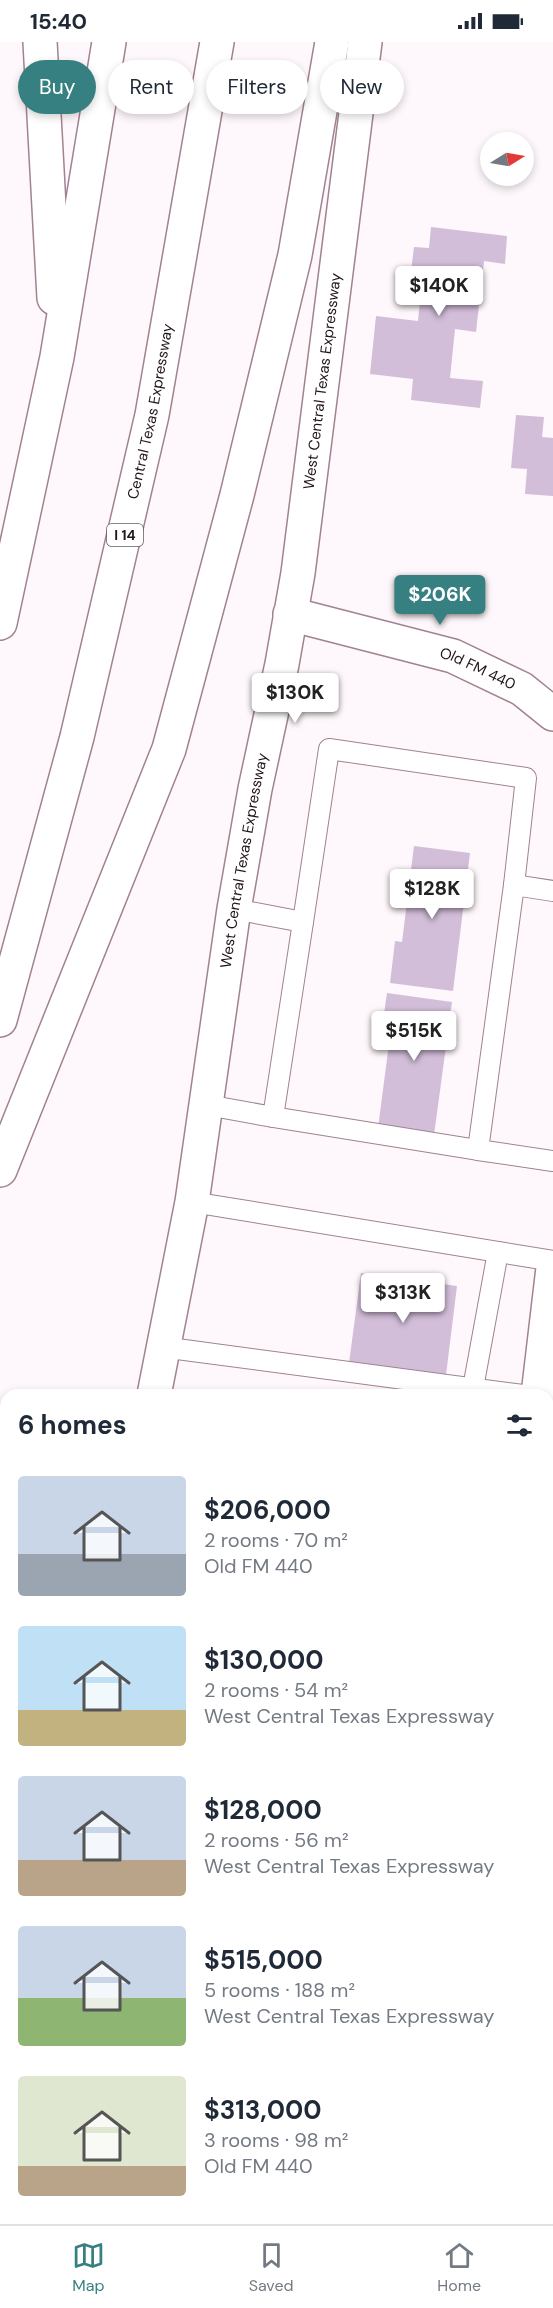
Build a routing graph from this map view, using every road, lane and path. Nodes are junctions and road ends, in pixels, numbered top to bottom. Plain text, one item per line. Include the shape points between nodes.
1 (40, 42) edge
2 (109, 42) edge
3 (218, 42) edge
4 (332, 42) edge
5 (364, 42) edge
6 (57, 357) junction
7 (290, 614) junction
8 (0, 623) edge
9 (553, 714) edge
10 (514, 885) junction
11 (553, 891) edge
12 (234, 909) junction
13 (303, 922) junction
14 (0, 1020) edge
15 (207, 1105) junction
16 (273, 1117) junction
17 (478, 1150) junction
18 (553, 1161) edge
19 (0, 1170) edge
20 (192, 1202) junction
21 (498, 1252) junction
22 (553, 1261) edge
23 (553, 1268) edge
24 (162, 1347) junction
25 (473, 1388) junction
26 (155, 1389) edge
27 (480, 1389) edge
28 (539, 1389) edge

1 - 6 main road
2 - 6 main road
3 - 14 main road, Central Texas Expressway / I 14 via 152,415 77,737
4 - 19 main road via 295,255 237,495 169,749
5 - 7 main road, West Central Texas Expressway
6 - 8 main road
7 - 9 main road, Old FM 440 via 453,656 522,689
7 - 12 main road, West Central Texas Expressway
10 - 11 lane
10 - 13 lane via 526,778 329,749
10 - 17 lane
12 - 13 lane
12 - 15 main road, West Central Texas Expressway
13 - 16 lane
15 - 16 lane
15 - 20 main road, West Central Texas Expressway
16 - 17 lane
17 - 18 lane
20 - 21 lane
20 - 24 main road, West Central Texas Expressway
21 - 22 lane
21 - 25 lane
23 - 28 main road
24 - 25 lane
24 - 26 main road, West Central Texas Expressway
25 - 27 lane

